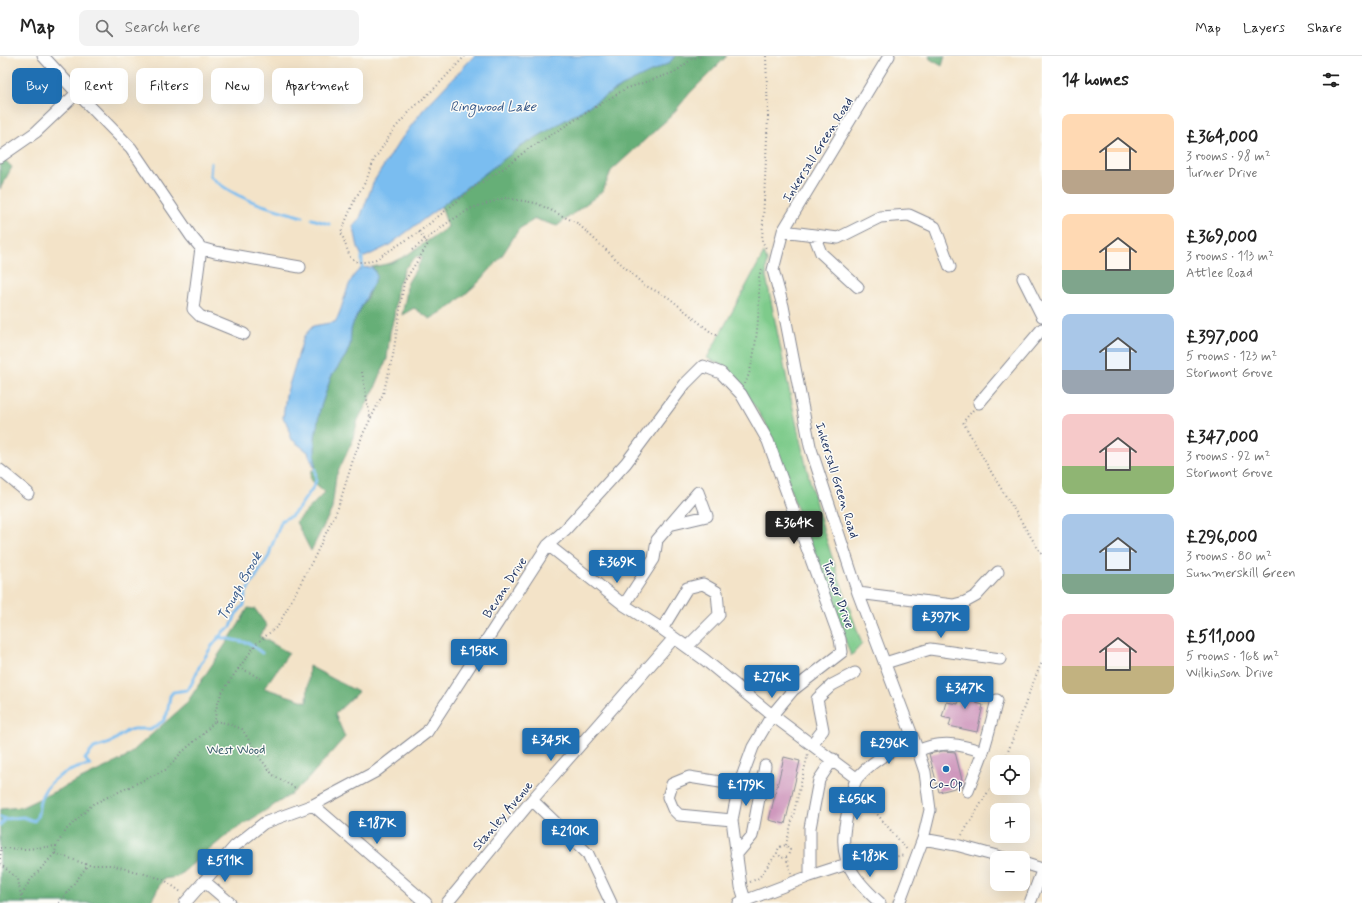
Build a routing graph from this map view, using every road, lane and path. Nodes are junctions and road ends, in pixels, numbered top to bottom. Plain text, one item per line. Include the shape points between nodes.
1 (43, 56) edge
2 (465, 56) edge
3 (702, 56) edge
4 (766, 56) edge
5 (889, 56) edge
6 (70, 85) edge
7 (70, 99) edge
8 (89, 104) edge
9 (0, 156) edge
10 (783, 231) junction
11 (419, 232) junction
12 (814, 235) junction
13 (425, 240) junction
14 (201, 248) junction
15 (412, 250) dead end
16 (777, 255) junction
17 (300, 267) dead end
18 (763, 267) dead end
19 (950, 267) dead end
20 (1023, 278) dead end
21 (858, 286) dead end
22 (1042, 316) edge
23 (1042, 329) edge
24 (244, 334) dead end
25 (720, 336) dead end
26 (704, 366) joint
27 (362, 372) dead end
28 (740, 394) junction
29 (979, 403) joint
30 (371, 418) junction
31 (0, 470) edge
32 (28, 493) dead end
33 (669, 525) dead end
34 (548, 544) junction
35 (1042, 555) edge
36 (998, 572) dead end
37 (858, 593) junction
38 (624, 605) junction
39 (662, 629) junction
40 (674, 638) junction
41 (687, 647) junction
42 (1000, 659) dead end
43 (1042, 662) edge
44 (884, 663) junction
45 (238, 669) junction
46 (855, 673) dead end
47 (261, 679) dead end
48 (997, 700) dead end
49 (772, 715) junction
50 (215, 721) junction
51 (913, 740) junction
52 (812, 744) joint
53 (918, 751) junction
54 (983, 752) junction
55 (1007, 755) edge
56 (833, 759) junction
57 (765, 766) dead end
58 (855, 782) junction
59 (739, 785) junction
60 (297, 789) dead end
61 (990, 789) edge
62 (968, 791) dead end
63 (532, 800) junction
64 (313, 805) junction
65 (732, 820) junction
66 (923, 839) junction
67 (786, 845) junction
68 (956, 845) junction
69 (56, 846) junction
70 (0, 848) edge
71 (55, 853) junction
72 (777, 853) junction
73 (990, 854) edge
74 (736, 855) junction
75 (786, 857) junction
76 (0, 859) edge
77 (0, 864) edge
78 (847, 864) junction
79 (88, 865) junction
80 (1030, 866) edge
81 (1042, 870) edge
82 (810, 876) junction
83 (204, 881) junction
84 (794, 882) junction
85 (741, 887) junction
86 (22, 895) junction
87 (187, 901) edge
88 (743, 902) edge
89 (22, 903) edge
90 (59, 903) edge
91 (230, 903) edge
92 (426, 903) edge
93 (447, 903) edge
94 (611, 903) edge
95 (880, 903) edge
96 (899, 903) edge
97 (1030, 903) edge

1 - 6 street
2 - 11 path via 394,129 374,160 341,232 350,257 356,262 367,262
3 - 11 path via 692,59 675,72 625,89 569,123 476,186
4 - 16 path via 768,117 762,241 772,257
5 - 10 street, Inkersall Green Road
7 - 9 street via 36,132
8 - 14 street via 131,148
10 - 12 street
10 - 16 street, Inkersall Green Road
11 - 13 path
12 - 19 street via 838,238 880,217 909,215 935,227
12 - 21 street via 821,253
13 - 15 path
13 - 25 path via 472,208 505,198 536,202 577,223 644,285 668,297 712,333
13 - 30 path via 428,244 404,282 393,356 383,394
14 - 17 street
14 - 24 street via 193,309 200,316
16 - 37 street, Inkersall Green Road via 774,270 810,446
18 - 28 path via 759,273 754,349 748,377
20 - 22 street
23 - 29 street
26 - 28 street, Turner Drive via 721,373
26 - 34 street, Bevan Drive via 685,384 626,463 565,530
27 - 30 path
28 - 49 street, Turner Drive via 768,441 840,639 842,652 794,690
29 - 35 path via 963,422
30 - 45 path via 353,460 338,508 278,626 257,643
31 - 32 street
33 - 38 street via 657,540 654,559
34 - 38 street
34 - 64 street, Bevan Drive via 427,732 375,772
36 - 37 street via 976,596 953,605
37 - 44 street, Inkersall Green Road
38 - 39 street
39 - 40 street
39 - 41 street via 687,588 703,584 717,592 719,615
40 - 41 street
40 - 63 street, Stanley Avenue
41 - 49 street
42 - 44 street via 930,648
43 - 55 path via 1030,687
44 - 51 street, Inkersall Green Road
45 - 47 path
45 - 50 path via 221,694
46 - 52 street via 832,685 817,699 822,730
48 - 54 street
49 - 56 street
49 - 59 street via 753,747
50 - 60 path via 226,722 242,729 273,775
50 - 69 path via 167,768 93,804 67,829
51 - 53 street, Inkersall Green Road
51 - 58 street via 885,754
52 - 67 path via 804,766
53 - 54 street via 941,744 963,745
53 - 66 street, Inkersall Green Road via 925,772 930,810
54 - 62 street
56 - 58 street
56 - 82 street via 819,780 810,828
57 - 74 street via 752,836
58 - 78 street via 844,823 843,846
58 - 78 path via 911,855
59 - 65 street
59 - 65 street via 689,777 672,784 668,797 679,815
61 - 68 path
63 - 93 street, Stanley Avenue
63 - 94 street via 588,854
64 - 83 street, Bevan Drive via 264,823 235,846
64 - 92 street
65 - 74 street
66 - 68 street
66 - 96 street, Inkersall Green Road
67 - 72 path via 779,847
67 - 75 path via 790,850
68 - 73 street
69 - 70 path
69 - 71 path
70 - 76 path
71 - 79 path
71 - 86 path via 29,882
72 - 75 path via 782,858
72 - 85 path via 759,878
74 - 85 street
75 - 84 path
77 - 86 path via 18,879
78 - 82 street
78 - 95 street via 857,881
79 - 87 path via 111,865 163,879
79 - 90 path
80 - 81 street
81 - 97 street
82 - 84 street
83 - 87 street, Bevan Drive
83 - 91 street
84 - 88 street
85 - 88 street
86 - 89 path

